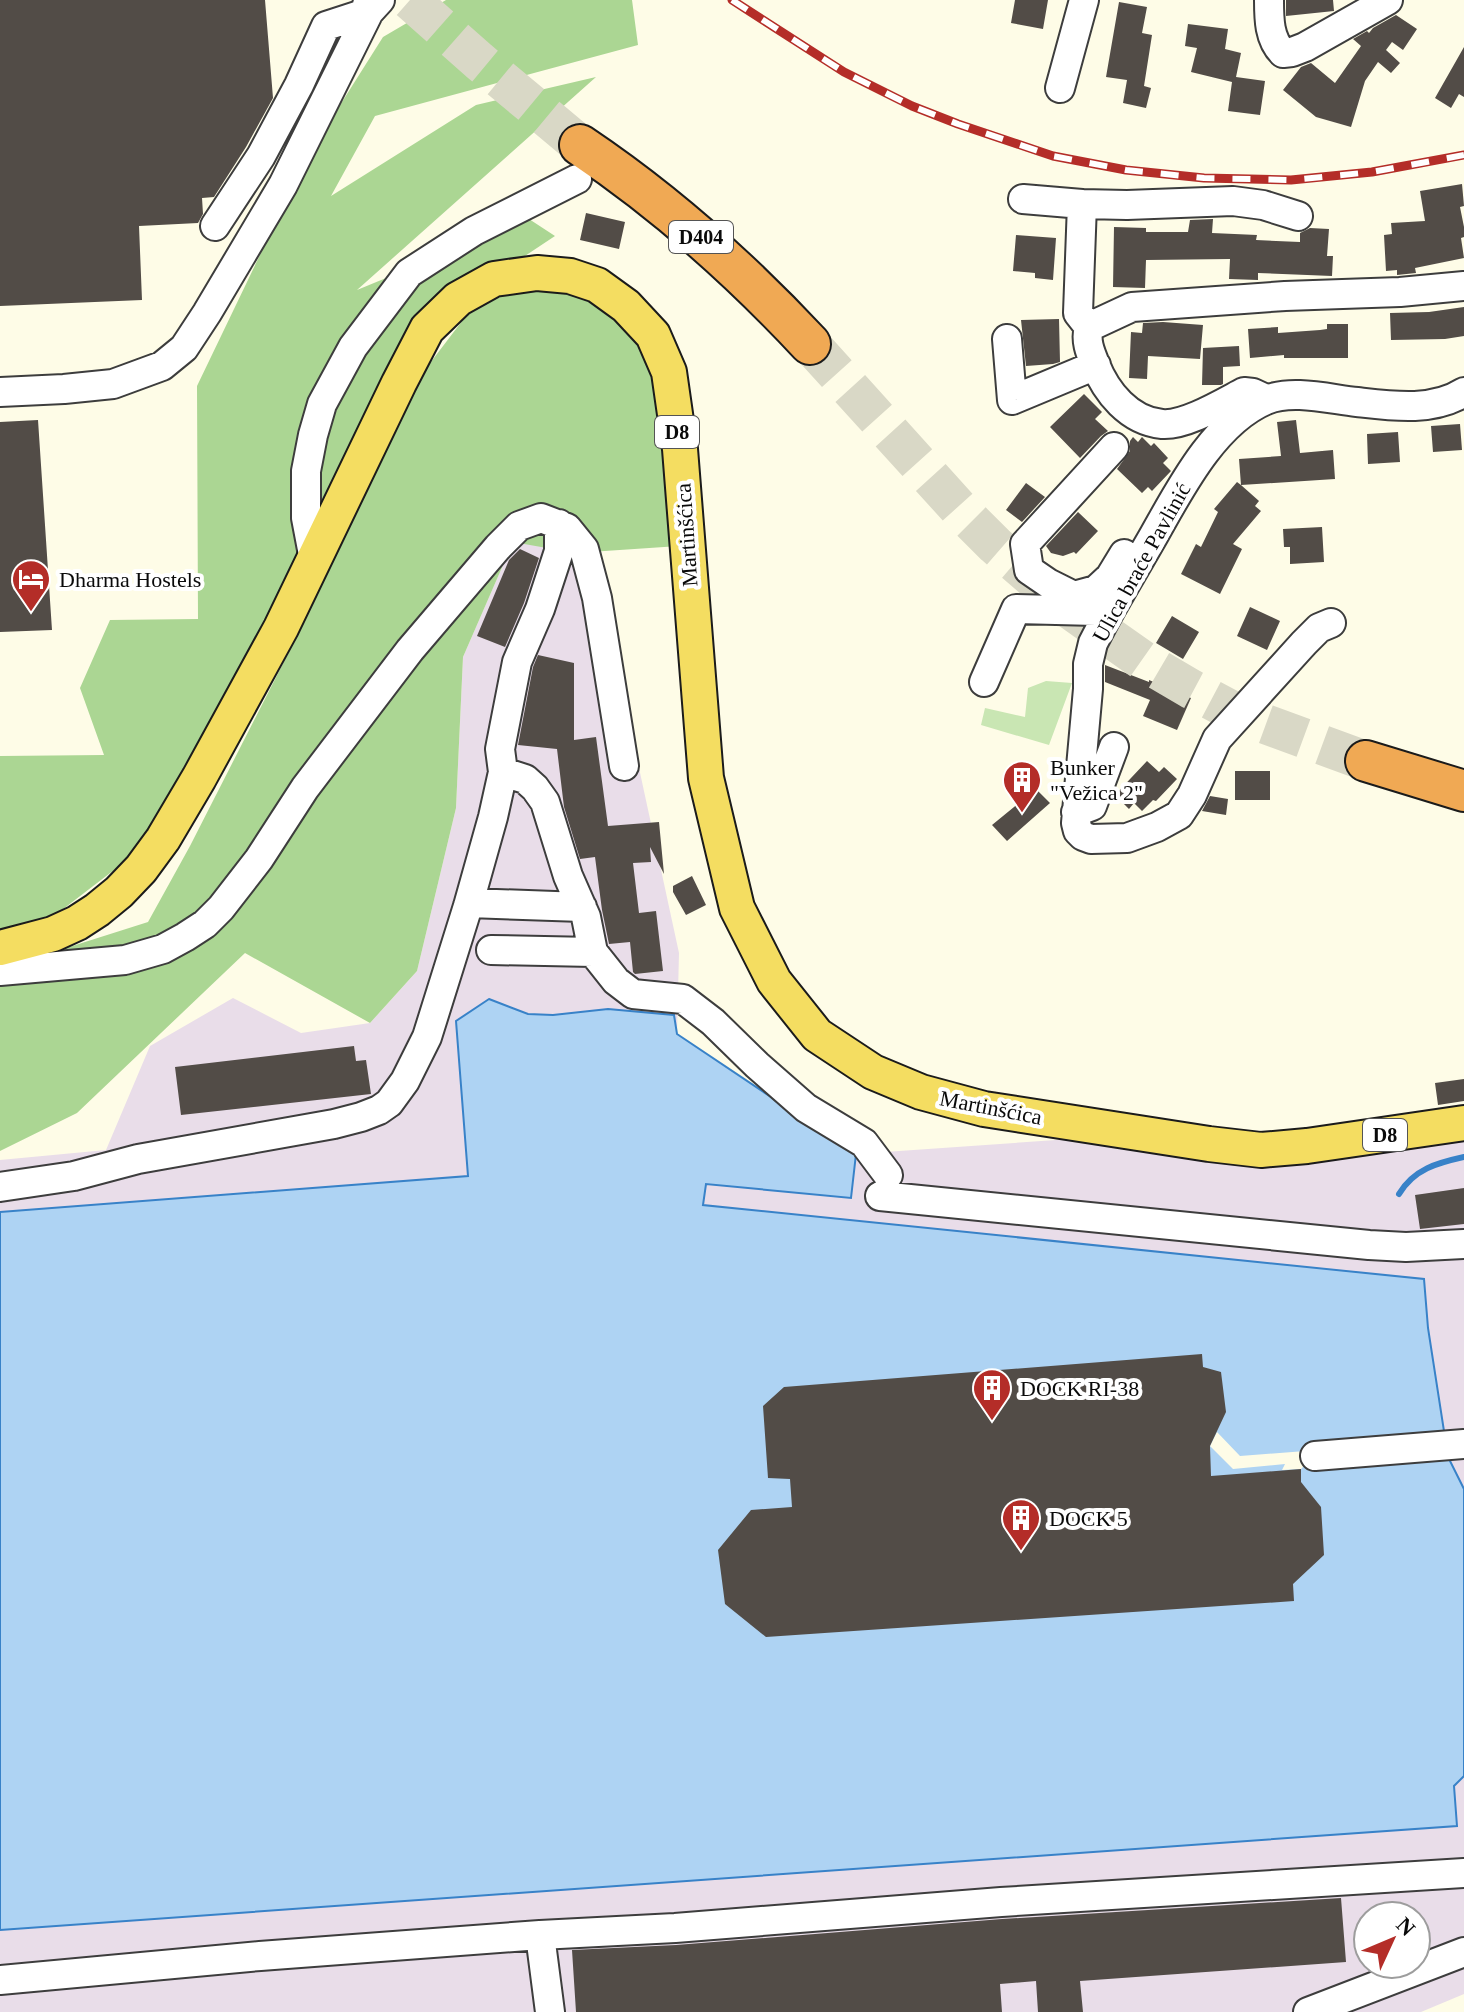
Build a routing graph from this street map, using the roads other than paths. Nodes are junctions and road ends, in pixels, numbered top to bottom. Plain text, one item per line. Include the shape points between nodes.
1 (1084, 0) edge
2 (1269, 0) edge
3 (1388, 0) edge
4 (371, 4) edge
5 (1060, 88) dead end
6 (579, 162) joint
7 (1023, 199) dead end
8 (1082, 204) junction
9 (1298, 216) dead end
10 (215, 226) dead end
11 (1464, 286) edge
12 (1089, 327) junction
13 (1007, 339) dead end
14 (810, 344) tunnel mouth
15 (1096, 365) junction
16 (0, 392) edge
17 (1464, 392) edge
18 (1266, 400) junction
19 (1114, 447) dead end
20 (559, 524) junction
21 (1129, 545) dead end
22 (314, 560) junction
23 (1109, 598) junction
24 (1331, 623) dead end
25 (984, 682) dead end
26 (1114, 747) dead end
27 (1366, 761) tunnel mouth
28 (624, 766) dead end
29 (503, 772) junction
30 (1464, 791) edge
31 (1076, 812) junction
32 (469, 903) junction
33 (582, 907) junction
34 (0, 948) edge
35 (491, 950) dead end
36 (593, 952) junction
37 (0, 971) edge
38 (1464, 1123) edge
39 (0, 1187) edge
40 (1464, 1244) edge
41 (1464, 1444) edge
42 (1315, 1456) dead end
43 (1464, 1873) edge
44 (540, 1935) junction
45 (1464, 1952) edge
46 (0, 1980) edge
47 (550, 2012) edge
48 (1308, 2012) edge

1 - 5 street
2 - 3 street via 1275,45 1283,53 1305,47
4 - 10 street via 326,26 261,156
4 - 16 street via 283,185 184,348 162,366 113,384
6 - 14 highway, D404 via 649,195 742,274
6 - 22 street via 409,273 353,347 322,404 306,471 306,518
7 - 8 street
8 - 9 street via 1233,201
8 - 12 street, Ulica braće Pavlinić via 1078,313
11 - 12 street via 1132,307
12 - 15 street, Ulica braće Pavlinić via 1089,350
13 - 15 street via 1012,400
15 - 18 street, Ulica braće Pavlinić via 1119,402 1160,424 1187,419 1244,392
17 - 18 street, Ulica braće Pavlinić via 1429,405 1301,396
18 - 23 street, Ulica braće Pavlinić via 1215,439
19 - 23 street via 1025,544 1029,570 1048,583 1074,596
20 - 28 street via 584,549
20 - 29 street via 559,551 517,662 500,749
20 - 37 street via 541,518 519,526 498,547 410,650 305,788 259,859 205,924 163,949 125,960
21 - 23 street via 1110,577
22 - 34 main road, Martinšćica / D8 via 199,778 141,869 77,923
22 - 38 main road, Martinšćica / D8 via 427,329 458,299 494,279 537,273 597,285 653,335 669,372 706,778 737,908 774,981 817,1035 873,1072 921,1092 984,1109 1209,1144 1261,1150
23 - 25 street via 1016,609
23 - 31 street, Ulica braće Pavlinić via 1088,664
24 - 31 street via 1304,643 1217,739 1179,815 1127,838 1101,840 1078,831
26 - 31 street via 1092,806
27 - 30 highway
29 - 32 street
29 - 33 street via 525,779 545,802
32 - 33 street
32 - 39 street via 427,1037 405,1081 379,1110 334,1124
33 - 36 street
35 - 36 street
36 - 40 street via 633,994 683,999 806,1108 864,1143 884,1185 1369,1245
41 - 42 street
43 - 44 street
44 - 46 street
44 - 47 street
45 - 48 street

